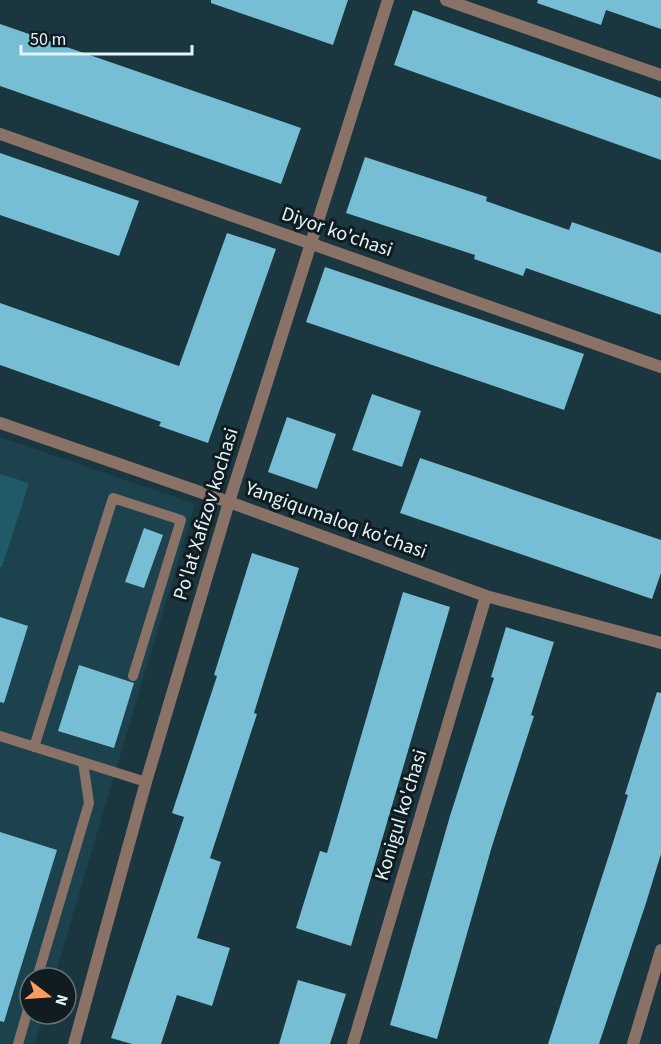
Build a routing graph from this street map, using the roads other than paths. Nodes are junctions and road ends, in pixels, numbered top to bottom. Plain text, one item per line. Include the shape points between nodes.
1 (388, 0) edge
2 (446, 0) edge
3 (661, 75) edge
4 (0, 134) edge
5 (311, 244) junction
6 (661, 367) edge
7 (0, 423) edge
8 (229, 502) junction
9 (486, 596) junction
10 (661, 643) edge
11 (133, 676) dead end
12 (0, 736) edge
13 (34, 747) junction
14 (82, 762) junction
15 (146, 782) junction
16 (661, 950) edge
17 (41, 966) edge
18 (23, 1026) edge
19 (18, 1044) edge
20 (74, 1044) edge
21 (353, 1044) edge
22 (633, 1044) edge

1 - 5 street, Po'lat Xafizov kochasi
2 - 3 street
4 - 5 street, Diyor ko'chasi
5 - 6 street, Diyor ko'chasi
5 - 8 street, Po'lat Xafizov kochasi
7 - 8 street, Yangiqumaloq ko'chasi
8 - 9 street, Yangiqumaloq ko'chasi
8 - 15 street, Po'lat Xafizov kochasi
9 - 10 street, Yangiqumaloq ko'chasi
9 - 21 street, Konigul ko'chasi
11 - 13 lane via 181,520 113,498
12 - 13 lane
13 - 14 lane
14 - 15 lane
14 - 17 lane via 89,803
15 - 20 street, Po'lat Xafizov kochasi
16 - 22 street
18 - 19 lane

